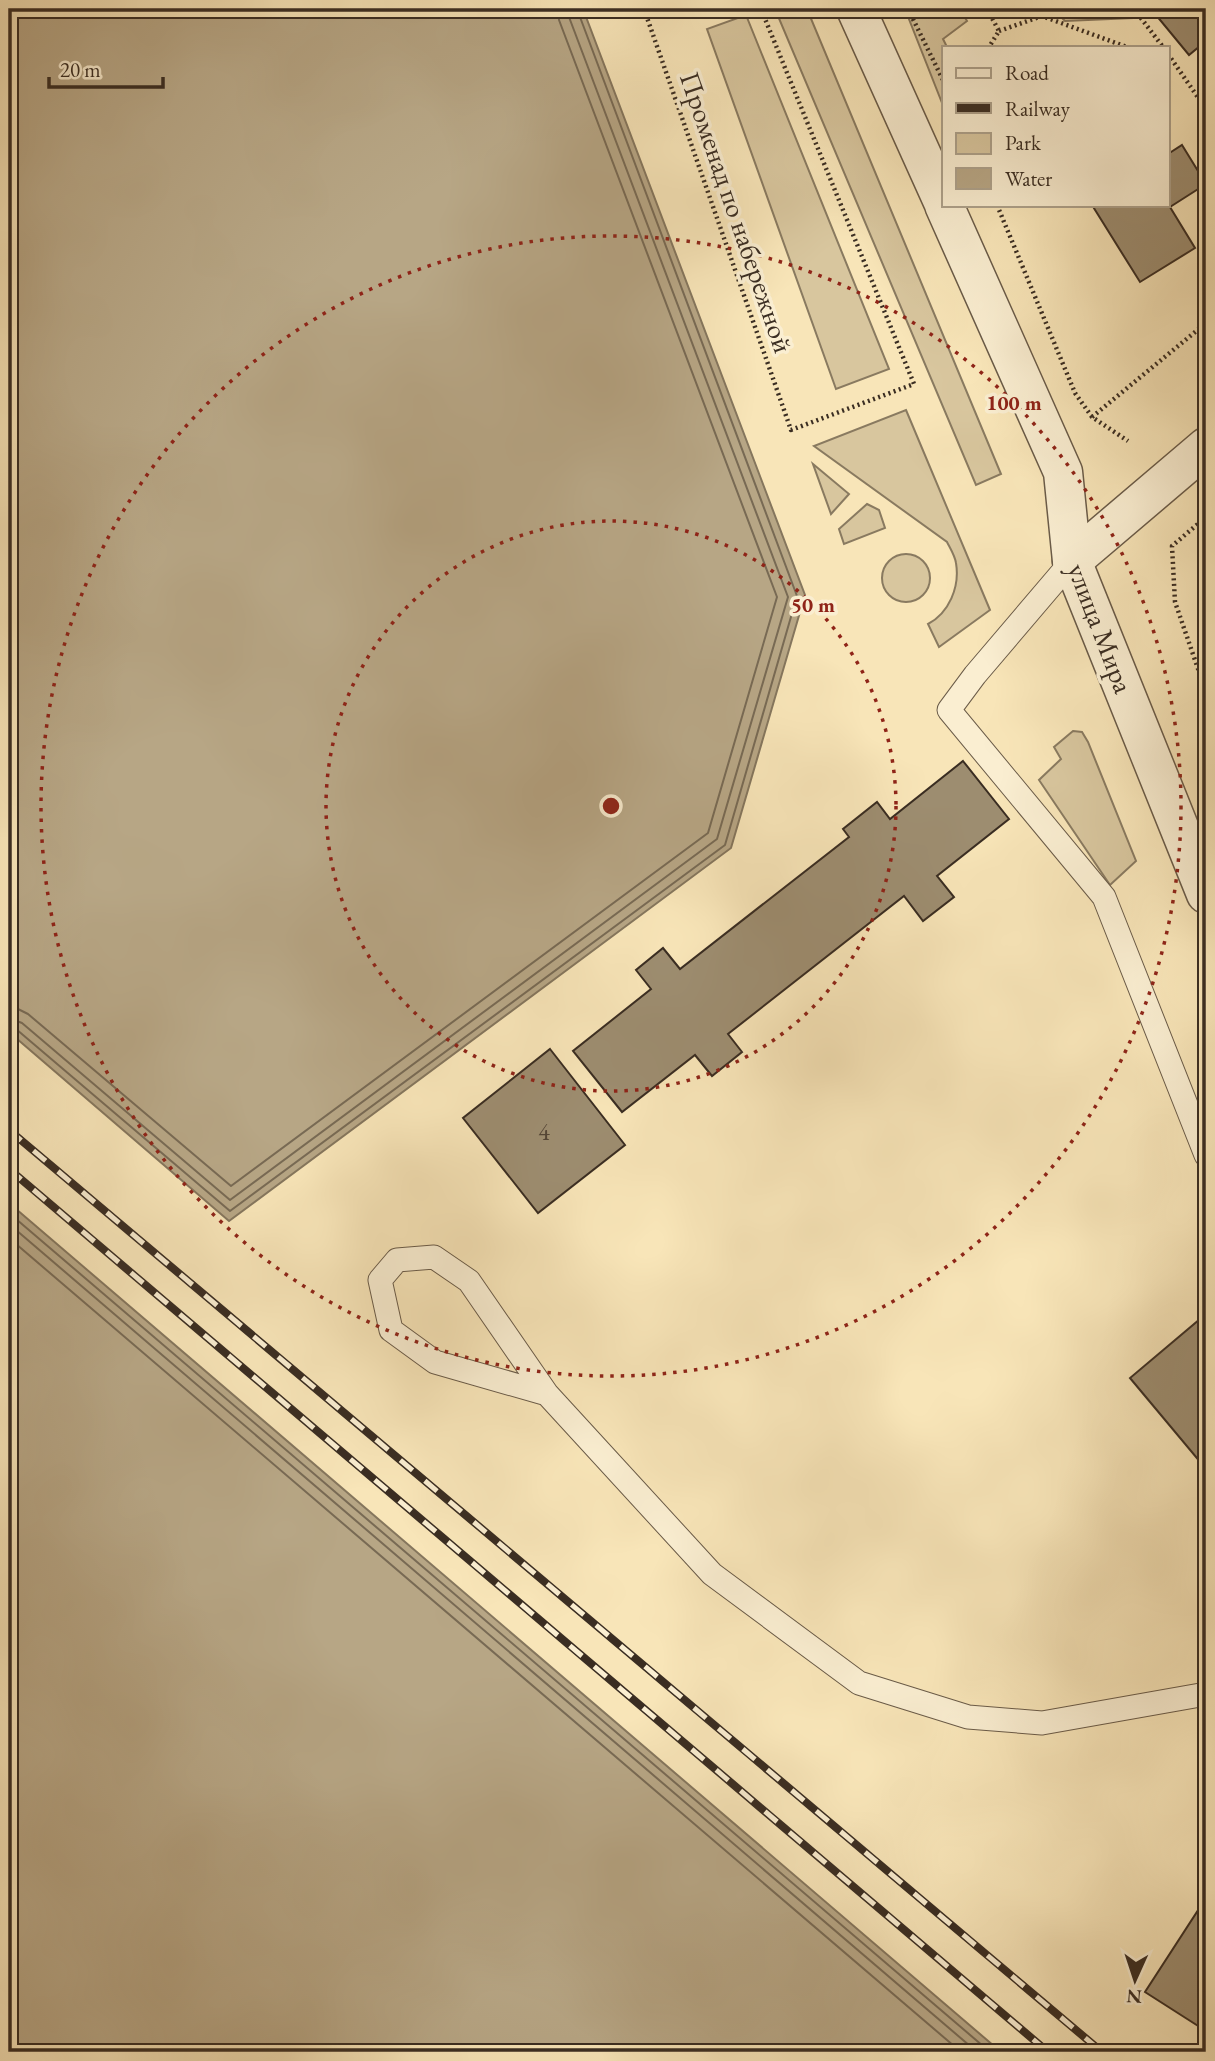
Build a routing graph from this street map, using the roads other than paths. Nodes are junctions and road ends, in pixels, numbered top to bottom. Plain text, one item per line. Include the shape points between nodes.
1 (856, 9) edge
2 (942, 201) edge
3 (944, 206) edge
4 (1206, 447) edge
5 (1072, 561) junction
6 (1206, 894) edge
7 (1206, 1155) edge
8 (547, 1394) junction
9 (1206, 1694) edge

1 - 2 street, улица Мира
3 - 5 street, улица Мира via 1063,472
4 - 5 street
5 - 6 street, улица Мира
5 - 7 lane via 949,710 1104,897
8 - 8 lane via 435,1362 391,1330 380,1280 397,1260 434,1257 469,1281
8 - 9 lane via 712,1574 859,1683 968,1717 1042,1723

